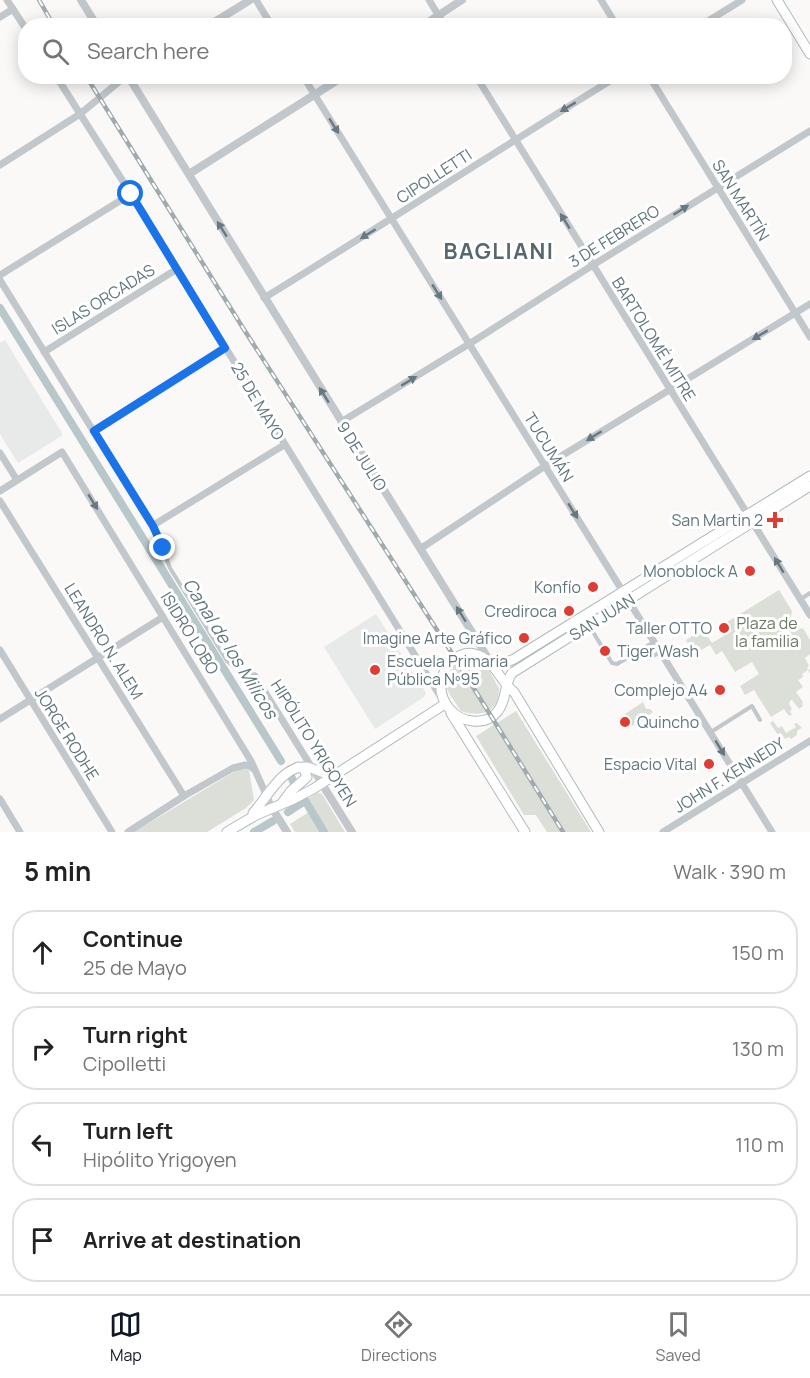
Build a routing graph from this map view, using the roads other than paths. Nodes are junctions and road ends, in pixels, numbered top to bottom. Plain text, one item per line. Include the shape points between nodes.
1 (7, 0) edge
2 (81, 0) edge
3 (250, 0) edge
4 (256, 0) edge
5 (429, 0) edge
6 (462, 0) edge
7 (601, 0) edge
8 (742, 0) edge
9 (777, 0) edge
10 (13, 9) junction
11 (438, 15) junction
12 (0, 17) edge
13 (19, 18) edge
14 (92, 18) edge
15 (221, 18) edge
16 (267, 18) edge
17 (434, 18) edge
18 (440, 18) edge
19 (612, 18) edge
20 (713, 18) edge
21 (788, 18) edge
22 (792, 25) edge
23 (810, 54) edge
24 (61, 84) edge
25 (117, 84) edge
26 (132, 84) edge
27 (308, 84) edge
28 (332, 84) edge
29 (481, 84) edge
30 (605, 84) edge
31 (654, 84) edge
32 (315, 95) junction
33 (80, 114) junction
34 (810, 131) edge
35 (514, 140) junction
36 (0, 165) edge
37 (189, 174) junction
38 (717, 187) junction
39 (131, 194) junction
40 (392, 219) junction
41 (592, 265) junction
42 (177, 269) junction
43 (0, 275) edge
44 (0, 280) edge
45 (264, 298) junction
46 (810, 304) edge
47 (795, 313) junction
48 (810, 337) edge
49 (470, 344) junction
50 (225, 348) junction
51 (44, 352) junction
52 (670, 389) junction
53 (341, 422) junction
54 (94, 431) junction
55 (284, 445) junction
56 (0, 453) edge
57 (545, 466) junction
58 (810, 476) edge
59 (17, 480) junction
60 (810, 486) edge
61 (0, 490) edge
62 (0, 501) edge
63 (750, 518) junction
64 (153, 526) junction
65 (420, 549) junction
66 (810, 593) edge
67 (626, 596) junction
68 (801, 599) junction
69 (810, 615) edge
70 (163, 617) junction
71 (582, 628) junction
72 (654, 642) junction
73 (0, 651) edge
74 (661, 652) junction
75 (98, 658) junction
76 (649, 658) dead end
77 (492, 663) junction
78 (448, 664) junction
79 (421, 665) junction
80 (255, 676) joint
81 (507, 687) junction
82 (31, 700) junction
83 (445, 704) junction
84 (0, 719) edge
85 (760, 720) dead end
86 (710, 732) junction
87 (810, 741) edge
88 (298, 768) junction
89 (312, 768) junction
90 (257, 771) junction
91 (343, 771) junction
92 (322, 784) junction
93 (742, 784) junction
94 (184, 796) junction
95 (266, 796) junction
96 (0, 799) edge
97 (276, 806) junction
98 (248, 819) junction
99 (20, 832) edge
100 (112, 832) edge
101 (128, 832) edge
102 (227, 832) edge
103 (288, 832) edge
104 (352, 832) edge
105 (525, 832) edge
106 (599, 832) edge
107 (663, 832) edge
108 (772, 832) edge

1 - 10 street
2 - 14 street
3 - 15 street
4 - 16 street
5 - 11 street
6 - 11 street
7 - 19 street
8 - 20 street
9 - 21 main road
10 - 12 street
10 - 13 street
11 - 17 street
11 - 18 street
22 - 23 main road
24 - 33 street, 25 DE MAYO
25 - 33 street
26 - 37 street, 9 DE JULIO
27 - 32 street, TUCUMÁN
28 - 32 street
29 - 35 street, BARTOLOMÉ MITRE
30 -> 35 street, CIPOLLETTI
31 - 38 street, SAN MARTÍN
32 - 37 street
32 -> 40 street, TUCUMÁN
33 - 36 street
33 - 39 street, 25 DE MAYO
34 - 38 street, 3 DE FEBRERO
35 - 40 street, CIPOLLETTI
41 -> 35 street, BARTOLOMÉ MITRE
45 -> 37 street, 9 DE JULIO
41 -> 38 street, 3 DE FEBRERO
38 - 47 street, SAN MARTÍN
39 - 42 street, 25 DE MAYO
39 - 43 street
40 -> 45 street, CIPOLLETTI
40 -> 49 street, TUCUMÁN
41 - 49 street, 3 DE FEBRERO
41 - 52 street, BARTOLOMÉ MITRE
42 - 50 street, 25 DE MAYO
42 - 51 street, ISLAS ORCADAS
44 - 51 street, HIPÓLITO YRIGOYEN
53 -> 45 street, 9 DE JULIO
46 - 47 street
47 - 48 street, SAN MARTÍN
47 -> 52 street
53 -> 49 street, 3 DE FEBRERO
49 - 57 street, TUCUMÁN
50 - 54 street
50 - 55 street, 25 DE MAYO
51 - 54 street, HIPÓLITO YRIGOYEN
52 -> 57 street
52 - 63 street, BARTOLOMÉ MITRE
53 - 65 street, 9 DE JULIO
54 - 64 street, HIPÓLITO YRIGOYEN
55 - 64 street
55 - 79 street, 25 DE MAYO
56 - 59 street
57 - 65 street
57 -> 67 street, TUCUMÁN
58 - 63 main road, SAN JUAN
59 - 61 street
59 -> 70 street, ISIDRO LOBO via 62,452
60 - 63 main road, SAN JUAN
62 - 75 street, LEANDRO N. ALEM
63 - 67 main road, SAN JUAN
68 -> 63 street, BARTOLOMÉ MITRE
64 - 80 lane, HIPÓLITO YRIGOYEN via 170,568 227,661
77 -> 65 street, 9 DE JULIO
66 - 68 lane
67 - 71 main road, SAN JUAN
67 - 72 street, TUCUMÁN
67 - 77 main road, SAN JUAN via 514,659
68 - 69 street, BARTOLOMÉ MITRE
70 - 75 street
70 - 90 street, ISIDRO LOBO
71 - 72 lane via 594,632 612,663 617,664
71 - 81 main road, SAN JUAN via 512,673
72 - 74 street, TUCUMÁN
73 - 82 street, JORGE RODHE
74 - 76 lane
74 - 86 street, TUCUMÁN
75 - 82 street
75 - 94 street, LEANDRO N. ALEM
77 - 78 main road via 468,653
77 - 81 main road, 9 DE JULIO
78 - 79 street
78 - 83 main road via 441,683
79 - 83 street, 25 DE MAYO
80 - 89 street, HIPÓLITO YRIGOYEN
81 - 83 main road, SAN JUAN via 498,711 484,720 462,719
81 - 106 main road, 9 DE JULIO via 514,692
82 - 84 street
82 - 100 street, JORGE RODHE
83 - 91 main road
83 - 105 main road, 25 DE MAYO
85 - 86 lane via 752,706
86 -> 93 street, TUCUMÁN
87 - 93 street, JOHN F. KENNEDY
88 - 89 main road
88 - 95 main road via 282,777
88 - 97 main road via 304,769 307,777
89 - 91 main road via 324,774
89 - 92 street, HIPÓLITO YRIGOYEN
90 - 94 street via 239,765
90 - 95 street, ISIDRO LOBO
91 - 92 main road
92 - 97 main road
92 - 104 street, HIPÓLITO YRIGOYEN
93 - 107 street, JOHN F. KENNEDY
93 - 108 street, TUCUMÁN
94 - 101 street
95 - 97 street, ISIDRO LOBO
95 - 98 main road
96 - 99 street
97 - 98 main road
97 - 103 street, ISIDRO LOBO
98 - 102 main road

